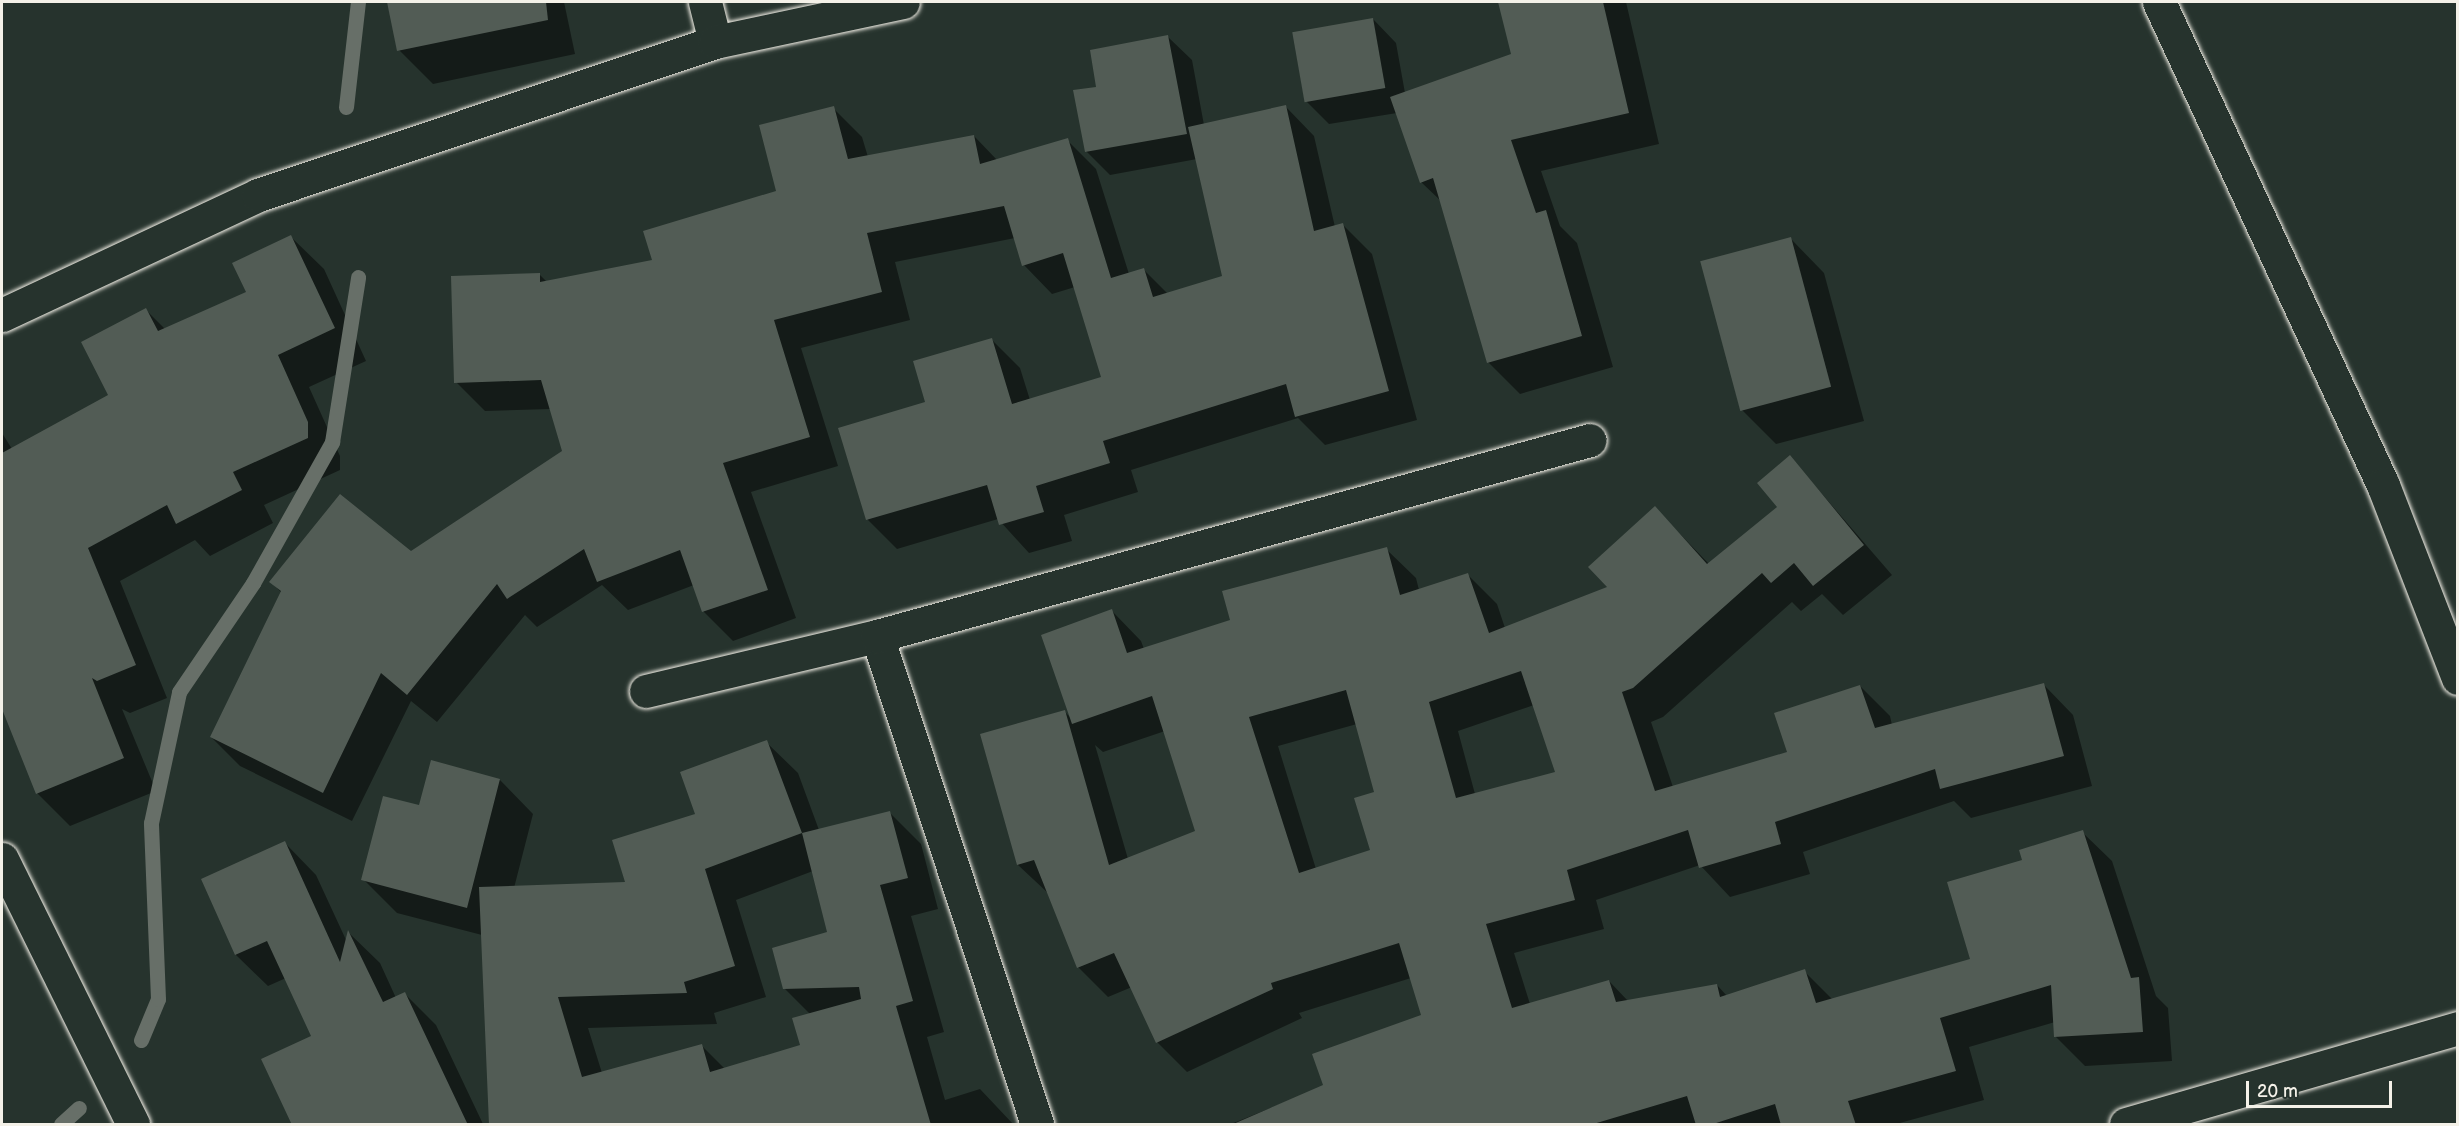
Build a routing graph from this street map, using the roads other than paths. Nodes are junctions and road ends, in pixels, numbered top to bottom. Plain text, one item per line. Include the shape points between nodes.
1 (705, 2) edge
2 (903, 2) edge
3 (2158, 2) edge
4 (716, 42) junction
5 (2, 315) edge
6 (1590, 440) dead end
7 (877, 636) junction
8 (2457, 678) edge
9 (646, 691) dead end
10 (2, 859) edge
11 (2457, 1028) edge
12 (133, 1125) edge
13 (1037, 1125) edge
14 (2126, 1125) edge

1 - 4 street
2 - 4 street
3 - 8 street via 2383,485
4 - 5 street via 258,195
6 - 7 street
7 - 9 street
7 - 13 street
10 - 12 street
11 - 14 street

